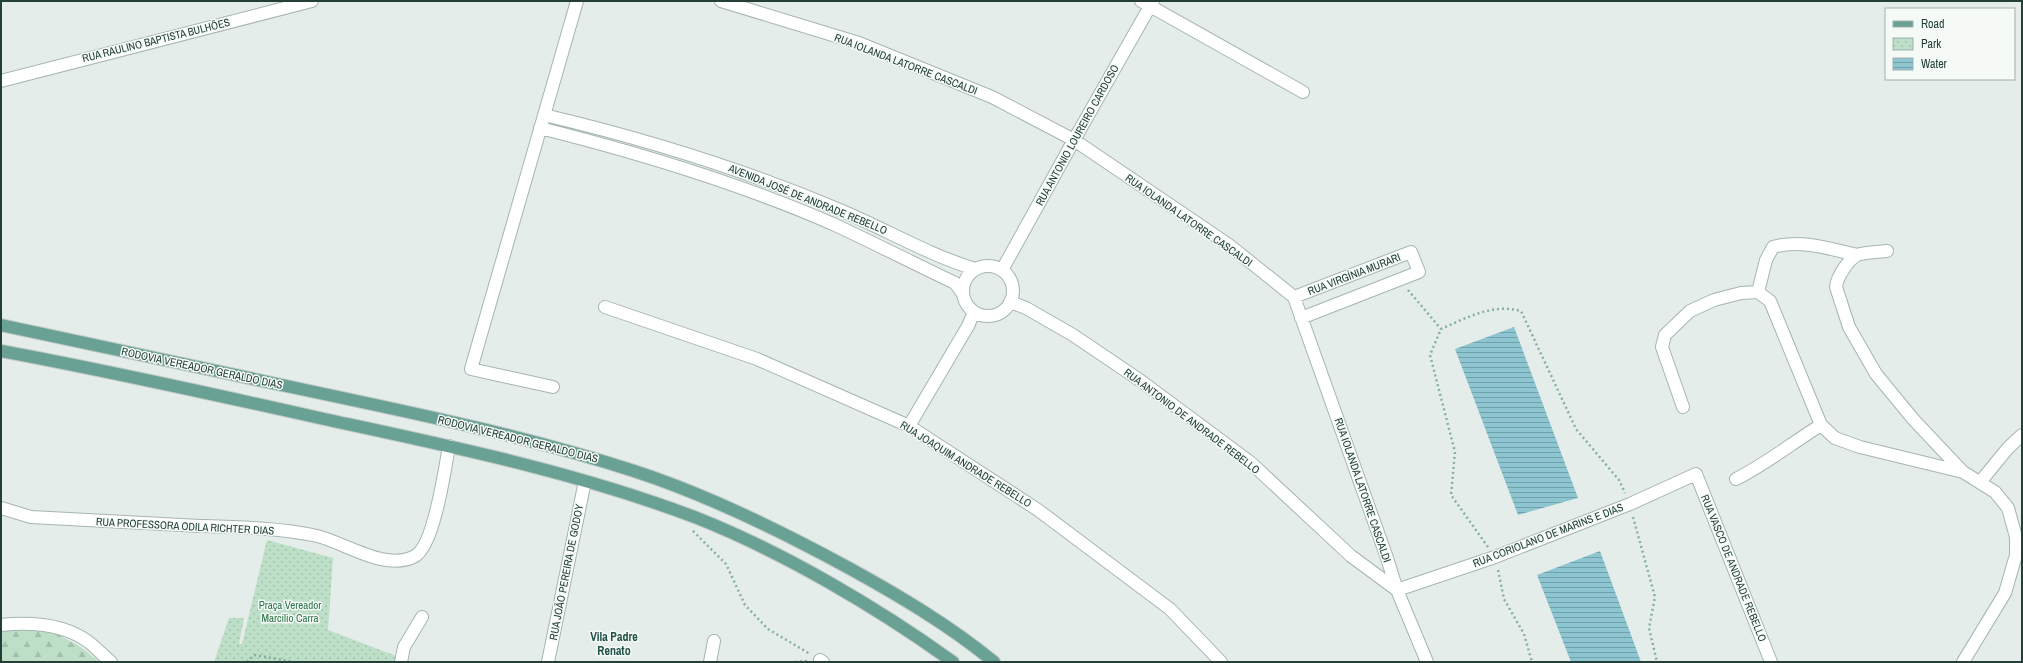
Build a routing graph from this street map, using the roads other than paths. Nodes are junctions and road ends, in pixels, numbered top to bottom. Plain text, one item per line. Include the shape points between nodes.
1 (312, 1) edge
2 (577, 1) edge
3 (721, 1) edge
4 (1148, 3) edge
5 (1, 81) edge
6 (1303, 92) dead end
7 (544, 116) junction
8 (540, 128) junction
9 (1074, 140) junction
10 (1886, 251) dead end
11 (1857, 256) junction
12 (975, 270) junction
13 (1002, 270) junction
14 (1758, 292) junction
15 (963, 294) junction
16 (1294, 297) junction
17 (1010, 302) junction
18 (605, 307) dead end
19 (974, 312) junction
20 (1301, 318) junction
21 (1, 325) edge
22 (1, 351) edge
23 (554, 387) dead end
24 (1683, 407) dead end
25 (1821, 424) junction
26 (909, 426) junction
27 (2022, 435) edge
28 (449, 446) junction
29 (1963, 472) junction
30 (1696, 474) joint
31 (1736, 479) dead end
32 (585, 481) junction
33 (1981, 481) junction
34 (1, 508) edge
35 (2019, 537) edge
36 (1397, 590) junction
37 (422, 617) dead end
38 (1, 625) edge
39 (714, 641) dead end
40 (111, 662) edge
41 (400, 662) edge
42 (548, 662) edge
43 (710, 662) edge
44 (953, 662) edge
45 (994, 662) edge
46 (1221, 662) edge
47 (1427, 662) edge
48 (1771, 662) edge
49 (1963, 662) edge

1 - 5 street, RUA RAULINO BAPTISTA BULHÕES
2 - 7 street
3 - 9 street, RUA IOLANDA LATORRE CASCALDI via 859,43 992,97
4 - 6 street
4 - 9 street, RUA ANTONIO LOUREIRO CARDOSO
7 - 8 street
7 - 12 street, AVENIDA JOSÉ DE ANDRADE REBELLO via 611,131 748,173 841,210
8 - 15 street, AVENIDA JOSÉ DE ANDRADE REBELLO via 657,160 833,224 955,283
8 - 23 street via 471,369
9 - 13 street, RUA ANTONIO LOUREIRO CARDOSO
9 - 16 street, RUA IOLANDA LATORRE CASCALDI via 1229,245
10 - 11 street
11 - 14 street via 1810,246 1786,244 1773,247 1766,260
11 - 29 street via 1839,276 1836,287 1849,327 1876,374 1913,419
12 - 13 street via 989,266
12 - 15 street via 966,280
13 - 17 street via 1008,275 1013,288
14 - 24 street via 1741,293 1714,300 1690,311 1665,335 1662,347
14 - 25 street via 1770,301
15 - 19 street via 968,307
16 - 20 street, RUA IOLANDA LATORRE CASCALDI
16 - 20 street, RUA VIRGÍNIA MURARI via 1411,252 1419,272
17 - 19 street via 1006,308 994,315 980,315
17 - 36 street, RUA ANTONIO DE ANDRADE REBELLO via 1026,308 1073,336 1141,381 1250,462 1351,556
18 - 26 street, RUA JOAQUIM ANDRADE REBELLO via 757,359
19 - 26 street
20 - 36 street, RUA IOLANDA LATORRE CASCALDI
21 - 45 main road, RODOVIA VEREADOR GERALDO DIAS via 454,422 562,448 636,471 707,498 784,533 880,585 967,640
22 - 28 main road
25 - 29 street via 1835,438 1860,447
25 - 31 street via 1760,467
26 - 46 street, RUA JOAQUIM ANDRADE REBELLO via 1051,519 1170,609
27 - 33 street
28 - 32 main road
28 - 34 street, RUA PROFESSORA ODILA RICHTER DIAS via 442,486 426,545 416,556 402,562 380,559 318,536 251,528 31,517
29 - 33 street
30 - 36 street, RUA CORIOLANO DE MARINS E DIAS via 1630,504 1495,557
30 - 48 street, RUA VASCO DE ANDRADE REBELLO
32 - 42 street, RUA JOÃO PEREIRA DE GODOY
32 - 44 main road via 697,519 775,554 851,596
33 - 35 street via 1995,492 2008,508
35 - 49 street via 2005,593
36 - 47 street, RUA IOLANDA LATORRE CASCALDI
37 - 41 street via 404,647
38 - 40 street via 26,622 61,629 89,642
39 - 43 street

